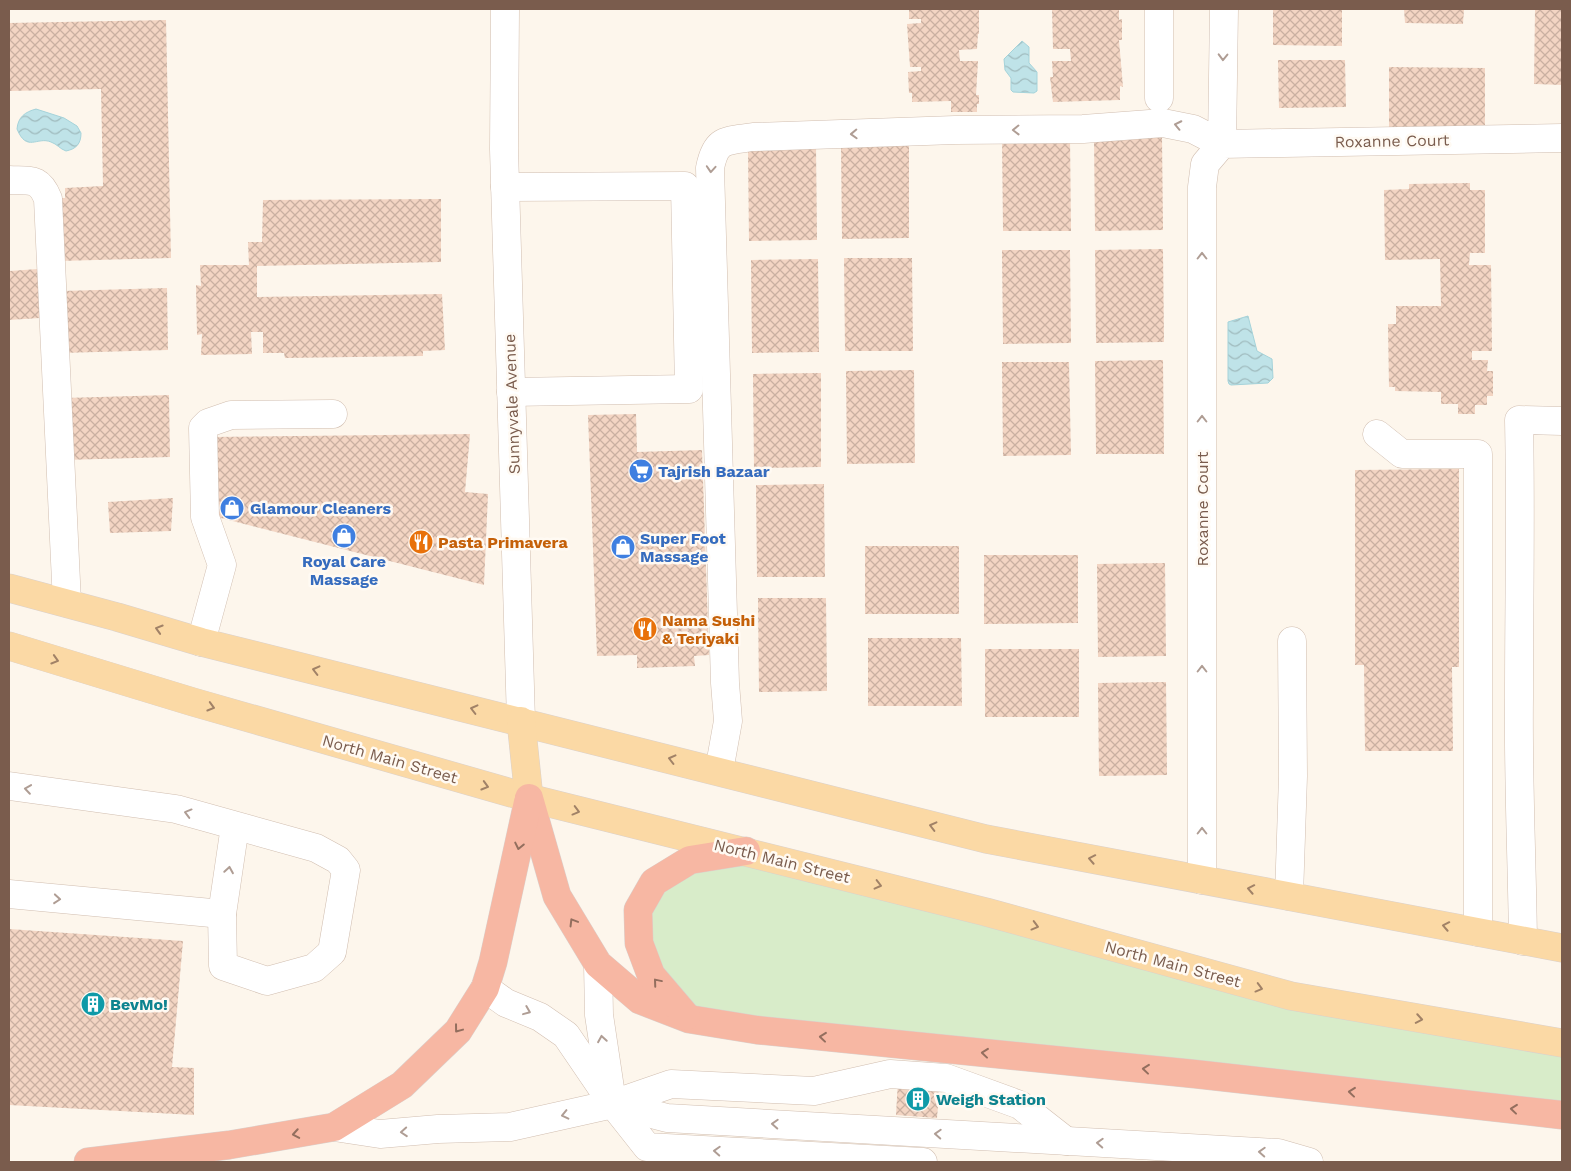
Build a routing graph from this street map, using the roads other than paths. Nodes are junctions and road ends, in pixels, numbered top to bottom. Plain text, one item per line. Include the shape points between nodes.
1 (505, 9) edge
2 (1159, 9) edge
3 (1224, 9) edge
4 (1159, 98) dead end
5 (1562, 138) edge
6 (1222, 144) junction
7 (9, 180) edge
8 (505, 187) junction
9 (511, 392) junction
10 (333, 414) dead end
11 (1562, 421) edge
12 (1377, 434) dead end
13 (9, 588) edge
14 (67, 603) junction
15 (201, 642) junction
16 (1292, 642) dead end
17 (9, 646) edge
18 (521, 721) junction
19 (720, 771) junction
20 (9, 786) edge
21 (529, 798) junction
22 (235, 826) junction
23 (746, 852) junction
24 (1202, 880) junction
25 (9, 894) edge
26 (1289, 896) junction
27 (222, 914) junction
28 (1478, 932) junction
29 (1524, 941) junction
30 (1562, 948) edge
31 (598, 964) junction
32 (484, 988) junction
33 (688, 1019) junction
34 (1562, 1043) edge
35 (613, 1104) junction
36 (1562, 1115) edge
37 (334, 1127) junction
38 (1066, 1141) junction
39 (88, 1162) edge
40 (923, 1162) edge
41 (1310, 1162) edge

1 - 8 street, Sunnyvale Avenue
2 - 4 street
3 -> 6 street
5 - 6 street, Roxanne Court
6 -> 19 street via 1193,129 1163,122 1083,129 753,137 724,142 713,154 710,178 728,722
24 -> 6 street, Roxanne Court via 1202,187 1205,164
7 - 14 street via 32,181 43,188 48,199
8 - 9 street, Sunnyvale Avenue
8 - 9 street via 685,186 690,390
9 - 18 street, Sunnyvale Avenue
10 - 15 street via 231,414 208,422 203,428 205,517 222,565
11 - 29 street via 1519,420 1519,806
12 - 28 street via 1402,454 1478,454
13 - 14 main road
15 -> 14 main road
18 -> 15 main road
16 - 26 street via 1293,776
17 -> 21 main road, North Main Street
19 -> 18 main road
18 - 21 main road, Sunnyvale Avenue
24 -> 19 main road via 986,839
22 -> 20 street via 176,809
21 -> 23 main road, North Main Street
31 -> 21 highway via 556,896
21 -> 32 highway via 493,962
27 -> 22 street
22 - 27 street via 316,848 338,860 346,870 332,952 314,968 267,981 223,966
33 -> 23 highway via 651,975 639,943 638,910 654,882 690,860
23 -> 34 main road, North Main Street via 986,912 1291,996
26 -> 24 main road
25 -> 27 street
28 -> 26 main road
28 - 29 main road
29 - 30 main road
31 - 33 highway via 640,1000
35 -> 31 street via 599,1015
32 -> 35 street via 540,1017 566,1035
32 -> 37 highway via 458,1031 402,1085
36 -> 33 highway via 758,1030
35 -> 37 street via 510,1127 380,1134
38 -> 35 street via 667,1118
35 - 38 street via 671,1084 814,1090 890,1074 946,1078 1020,1105
40 -> 35 street via 647,1146
37 -> 39 highway via 229,1145
41 -> 38 street via 1278,1153

